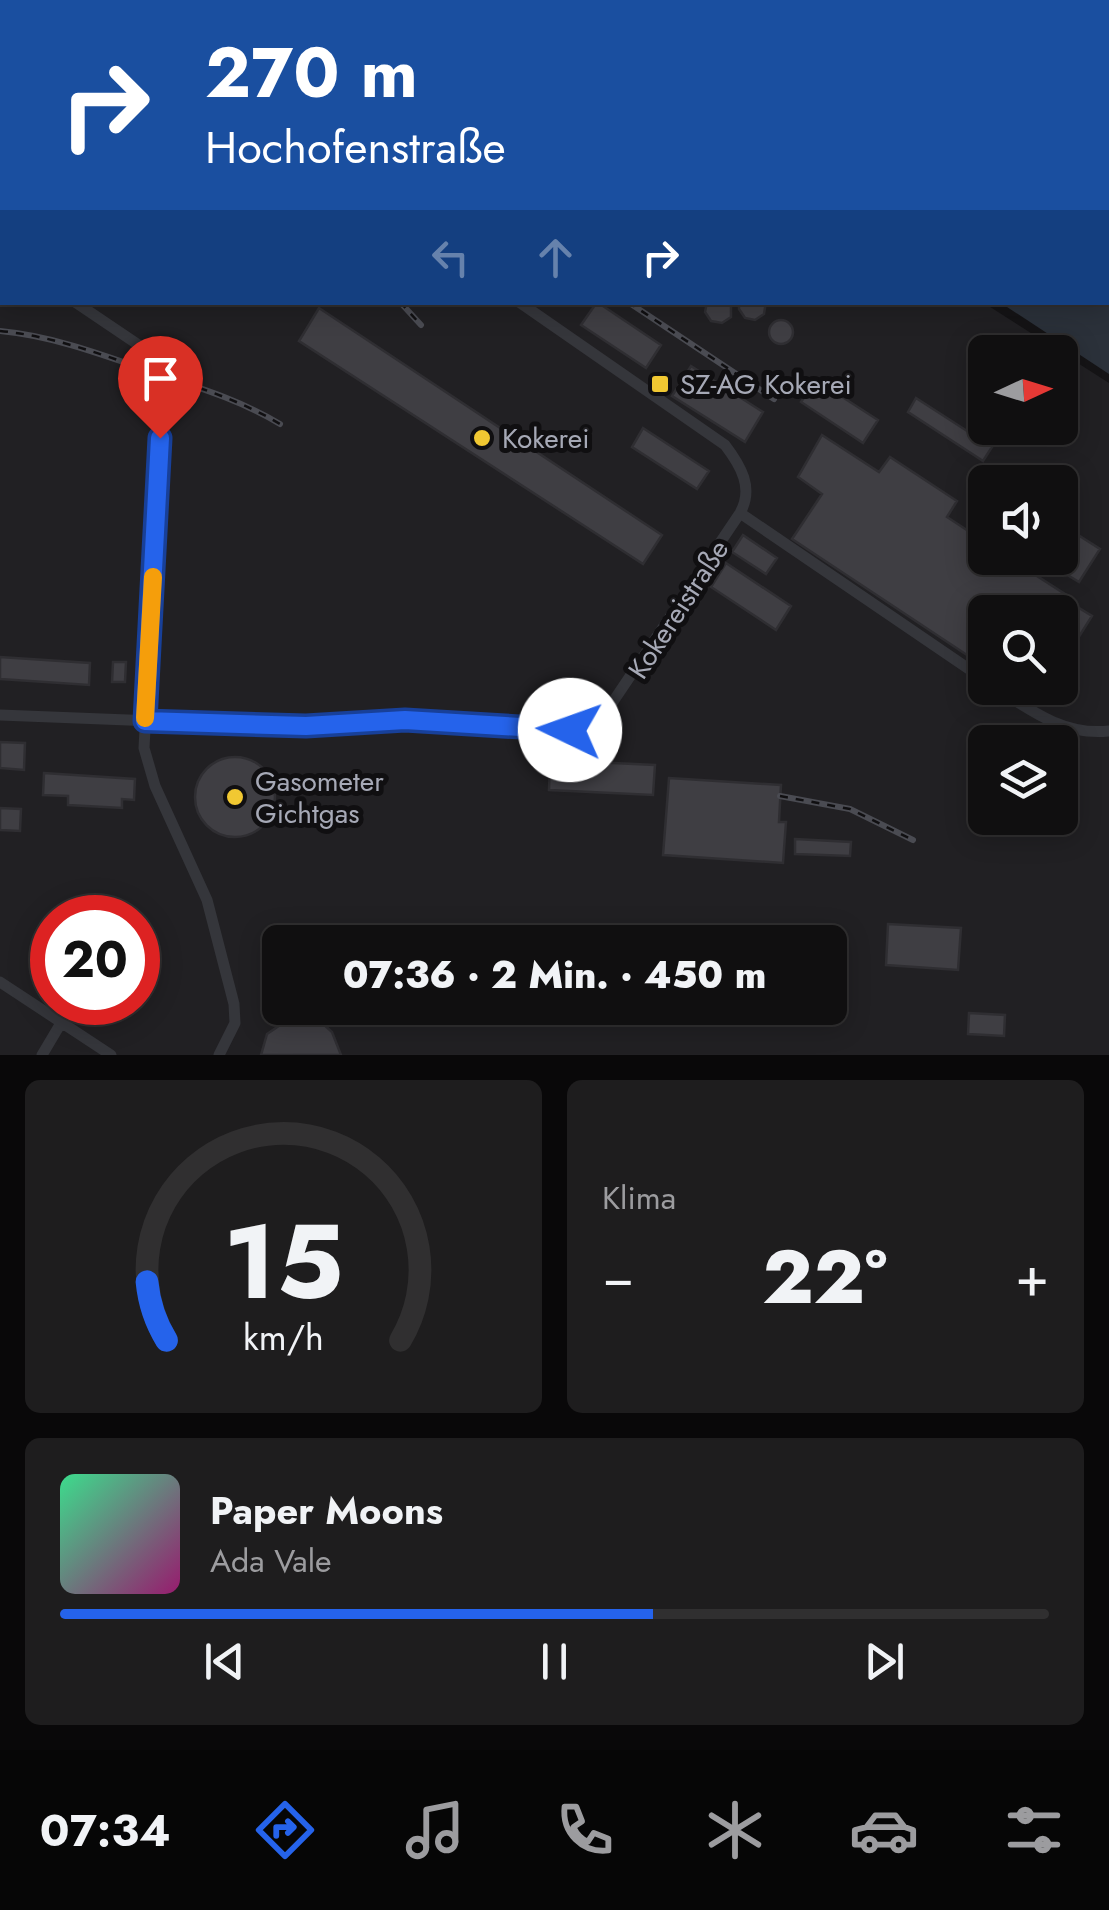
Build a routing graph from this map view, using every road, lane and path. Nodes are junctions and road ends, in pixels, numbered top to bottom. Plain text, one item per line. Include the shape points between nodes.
1 (78, 305) edge
2 (523, 305) edge
3 (740, 514) junction
4 (968, 668) edge
5 (1022, 705) edge
6 (0, 715) edge
7 (145, 721) junction
8 (1109, 731) edge
9 (0, 982) edge
10 (30, 1002) edge
11 (60, 1025) edge
12 (64, 1025) edge
13 (42, 1055) edge
14 (111, 1055) edge
15 (219, 1055) edge

1 - 7 lane via 152,354 164,374
2 - 3 lane, Kokereistraße via 725,445 747,487
3 - 4 lane, Kokereistraße
3 - 7 lane, Kokereistraße via 611,710 592,725 570,730 405,720 306,726
5 - 8 lane via 1072,730
6 - 7 lane
7 - 15 lane via 154,786 207,900 234,1004 235,1022
9 - 10 lane
11 - 13 lane
12 - 14 lane

